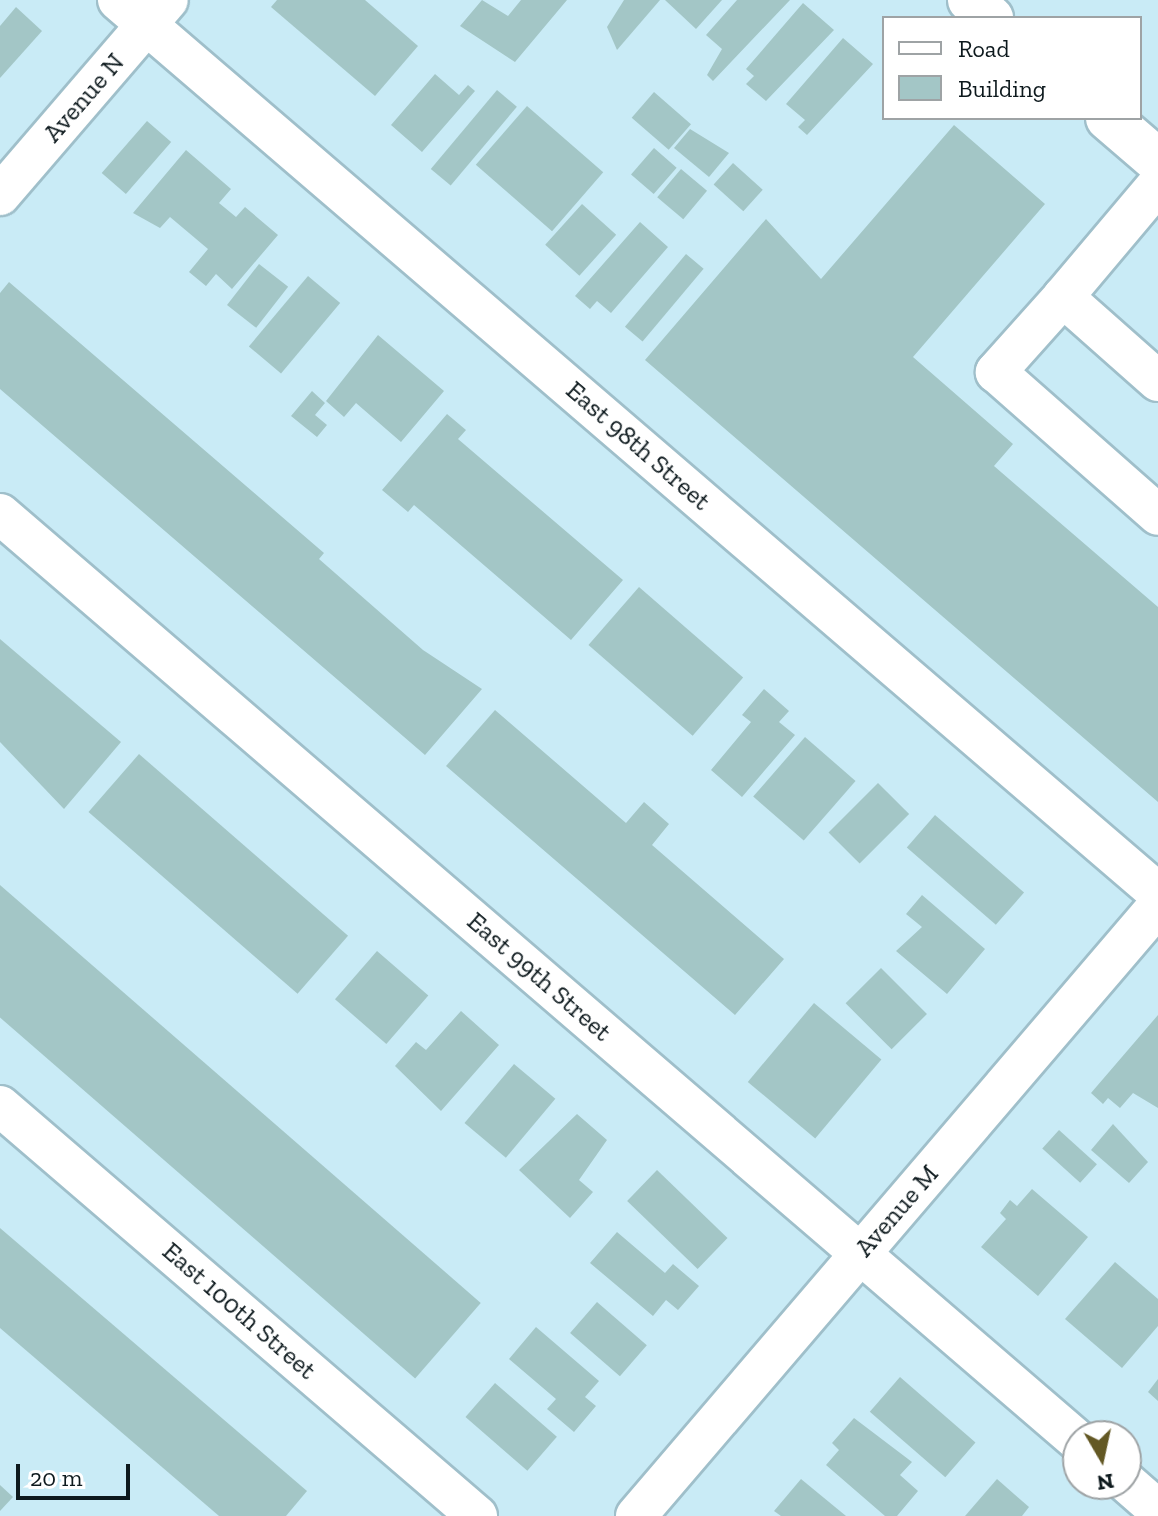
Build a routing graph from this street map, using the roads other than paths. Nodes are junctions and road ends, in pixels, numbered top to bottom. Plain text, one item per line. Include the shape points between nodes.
1 (970, 0) edge
2 (144, 8) edge
3 (989, 16) edge
4 (1110, 120) edge
5 (1158, 161) edge
6 (1158, 184) edge
7 (0, 195) edge
8 (1063, 297) junction
9 (1158, 381) edge
10 (0, 514) edge
11 (1158, 515) edge
12 (1158, 893) edge
13 (1158, 906) edge
14 (0, 1106) edge
15 (861, 1254) junction
16 (1062, 1427) edge
17 (1142, 1496) edge
18 (1158, 1510) edge
19 (477, 1516) edge
20 (636, 1516) edge

1 - 3 main road
2 - 7 street, Avenue N
2 - 12 street, East 98th Street
4 - 5 main road
6 - 8 street
8 - 9 street
8 - 11 street via 996,372
10 - 15 street, East 99th Street
13 - 15 street, Avenue M
14 - 19 street, East 100th Street
15 - 16 street, East 99th Street
15 - 20 street, Avenue M
17 - 18 street

